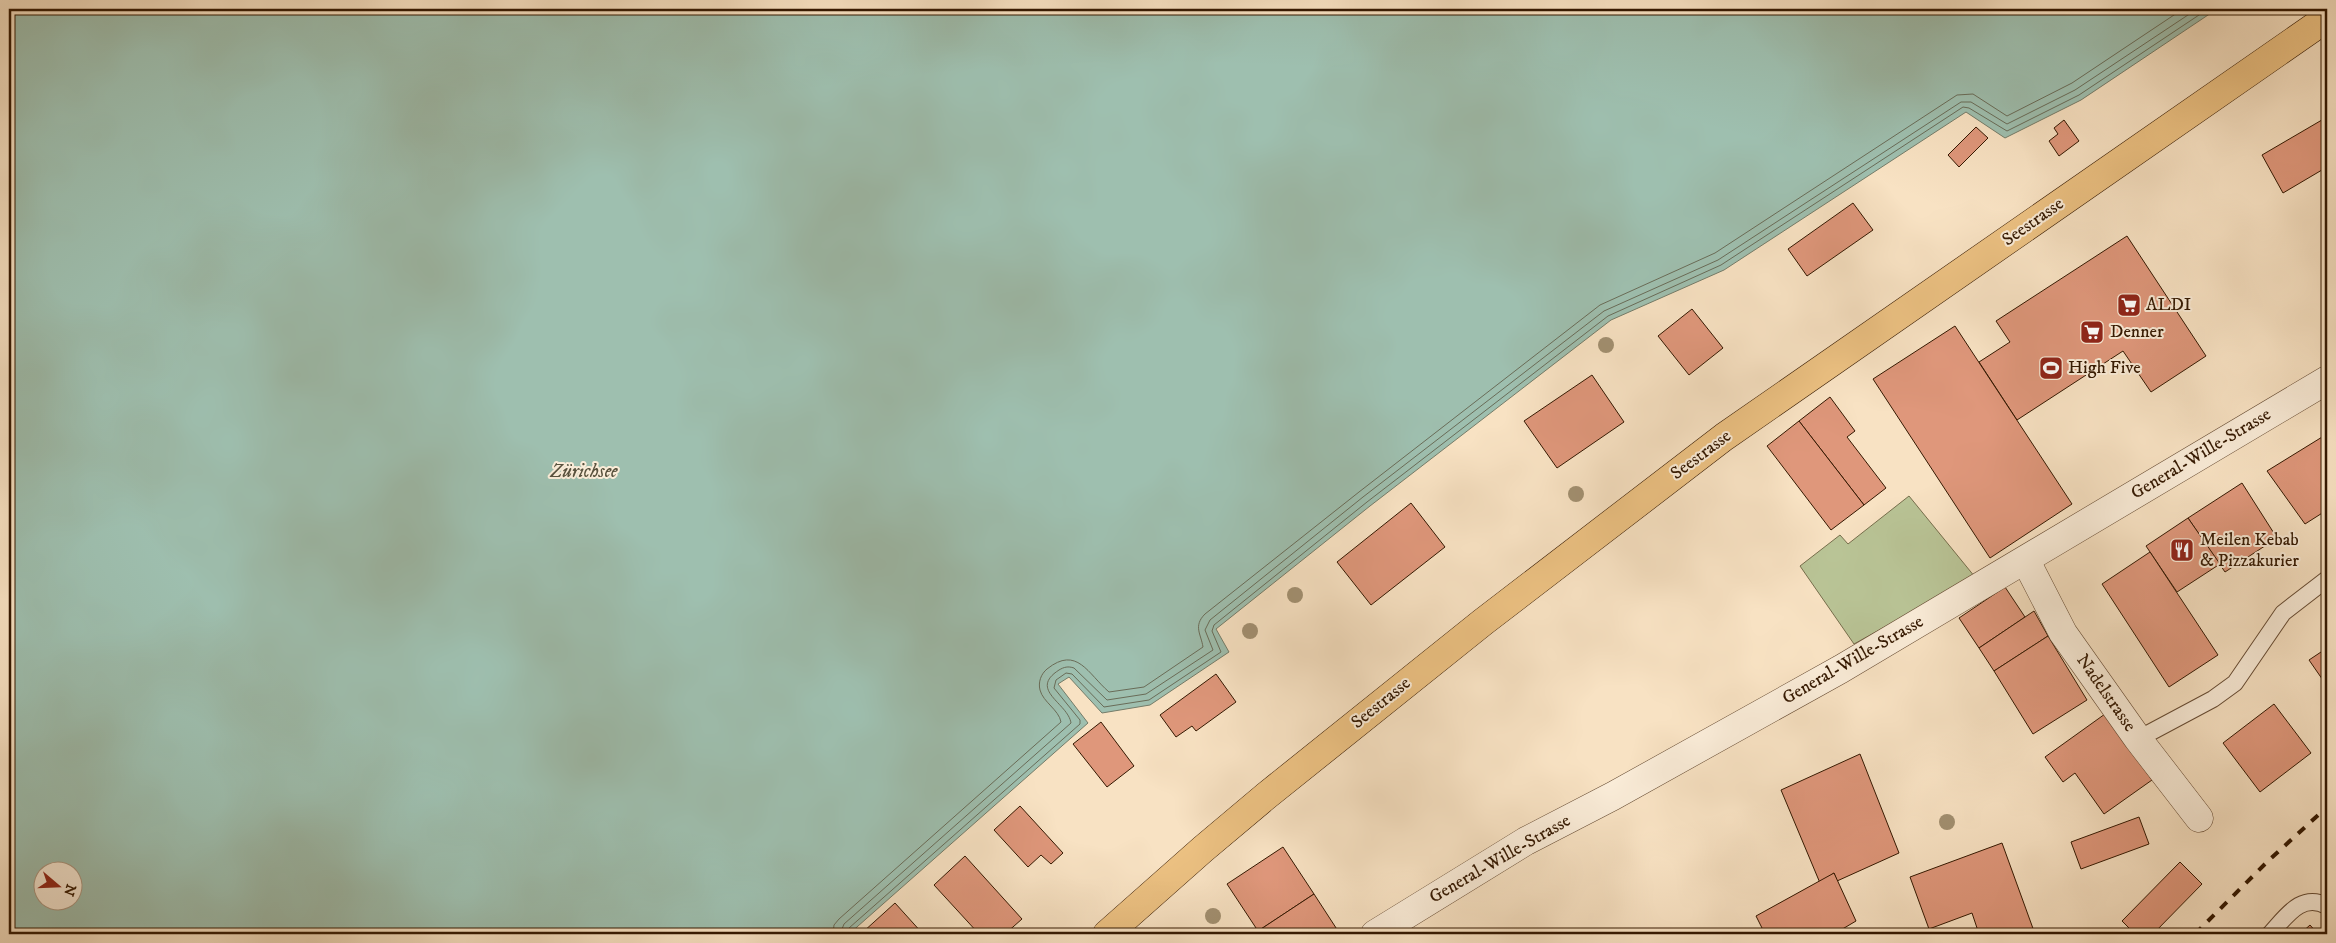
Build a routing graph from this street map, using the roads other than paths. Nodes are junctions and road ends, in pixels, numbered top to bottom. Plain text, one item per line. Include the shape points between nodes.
1 (2327, 18) edge
2 (2327, 380) edge
3 (2026, 561) junction
4 (2327, 578) edge
5 (2138, 739) junction
6 (2199, 818) dead end
7 (2327, 906) edge
8 (1107, 934) edge
9 (1375, 934) edge
10 (2270, 934) edge

1 - 8 main road, Seestrasse via 1724,436 1483,622 1289,778 1203,848
2 - 3 street, General-Wille-Strasse
3 - 5 street, Nadelstrasse via 2063,633
3 - 9 street, General-Wille-Strasse via 1841,669 1526,841
4 - 5 lane via 2283,613 2235,683 2213,699
5 - 6 street, Nadelstrasse
7 - 10 lane via 2305,902 2290,912

